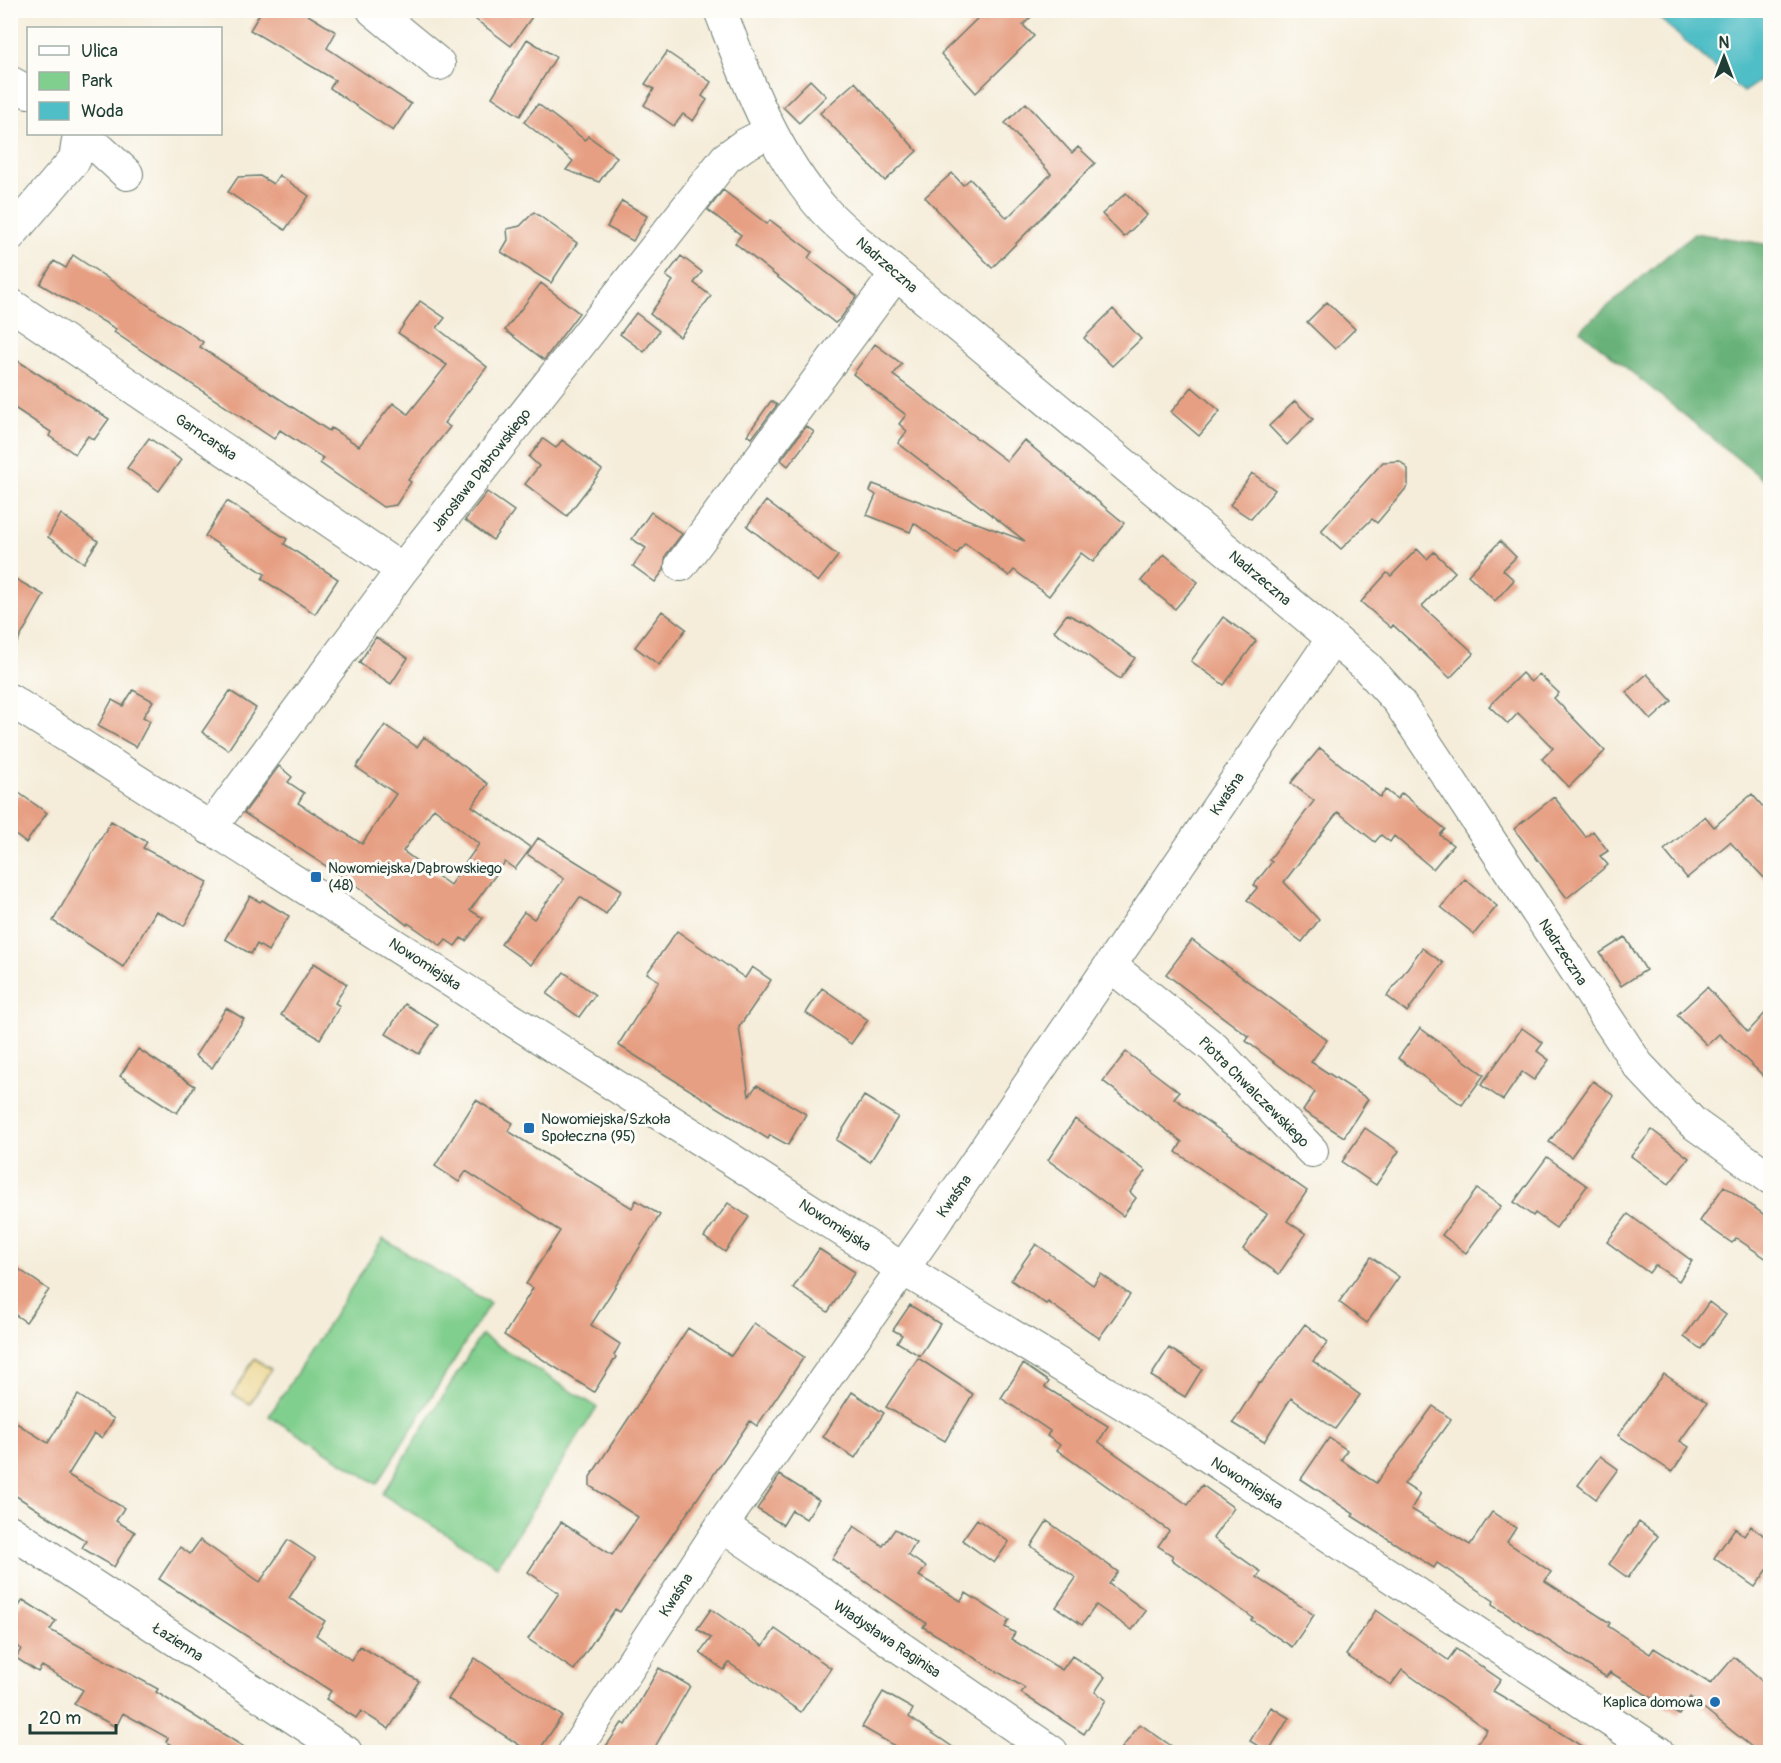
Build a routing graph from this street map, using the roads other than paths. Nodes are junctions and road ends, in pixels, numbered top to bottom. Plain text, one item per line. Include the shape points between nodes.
1 (373, 10) edge
2 (720, 10) edge
3 (439, 64) dead end
4 (10, 82) edge
5 (27, 91) edge
6 (771, 131) junction
7 (80, 136) edge
8 (127, 174) dead end
9 (10, 236) edge
10 (896, 274) junction
11 (10, 304) edge
12 (681, 565) dead end
13 (402, 570) junction
14 (1333, 638) junction
15 (10, 700) edge
16 (210, 829) junction
17 (1112, 967) junction
18 (1312, 1151) dead end
19 (1770, 1178) edge
20 (903, 1269) junction
21 (722, 1524) junction
22 (10, 1531) edge
23 (346, 1752) edge
24 (574, 1752) edge
25 (1052, 1752) edge
26 (1658, 1752) edge

1 - 3 street
2 - 6 street, Nadrzeczna
4 - 5 street
6 - 10 street, Nadrzeczna via 784,158 824,210
6 - 13 street, Jarosława Dąbrowskiego via 726,158
7 - 8 street
7 - 9 street via 75,159
10 - 12 street
10 - 14 street, Nadrzeczna
11 - 13 street, Garncarska
13 - 16 street, Jarosława Dąbrowskiego
14 - 17 street, Kwaśna
14 - 19 street, Nadrzeczna via 1398,701 1638,1065 1693,1123
15 - 16 street, Nowomiejska
16 - 20 street, Nowomiejska
17 - 18 street, Piotra Chwalczewskiego via 1214,1048
17 - 20 street, Kwaśna
20 - 21 street, Kwaśna
20 - 26 street, Nowomiejska via 1191,1445
21 - 24 street, Kwaśna
21 - 25 street, Władysława Raginisa
22 - 23 street, Łazienna

